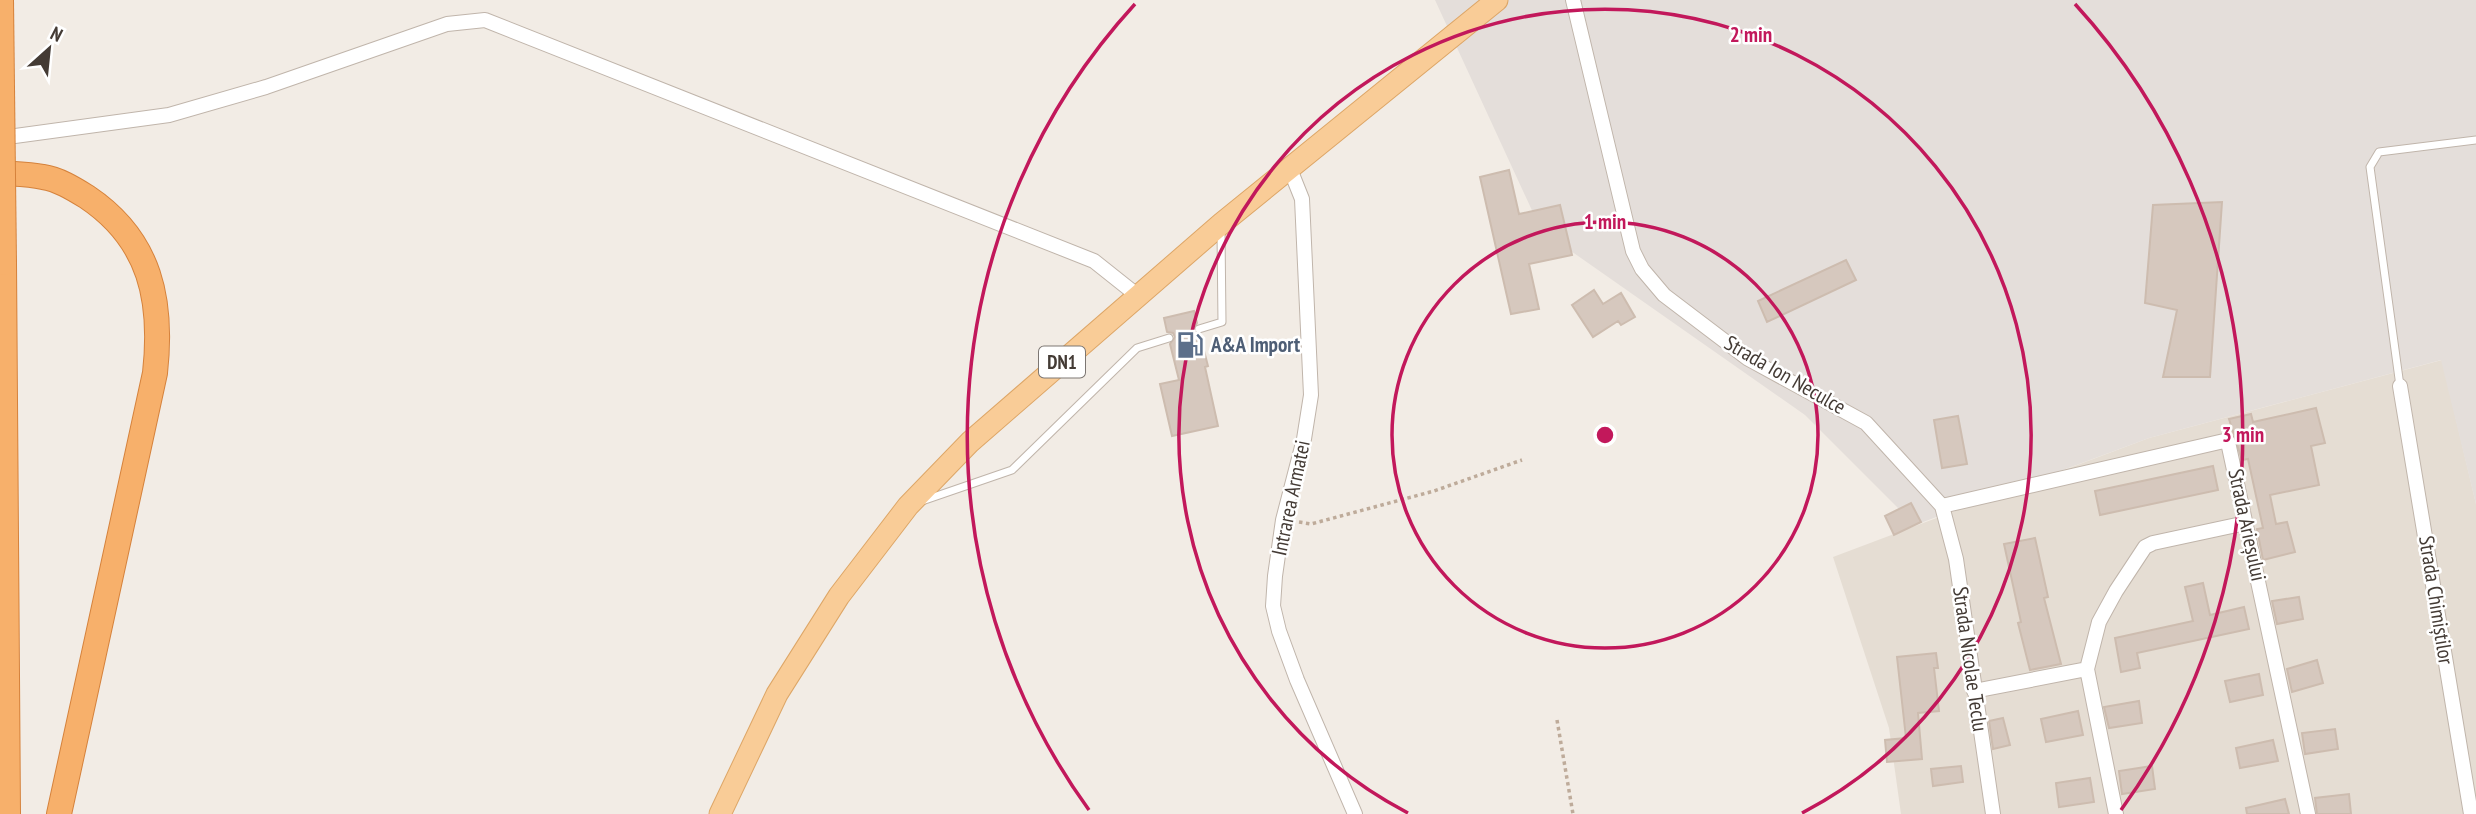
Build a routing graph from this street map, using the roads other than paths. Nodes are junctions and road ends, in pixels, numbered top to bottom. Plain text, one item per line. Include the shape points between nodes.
1 (1, 0) edge
2 (1497, 0) edge
3 (1573, 0) edge
4 (0, 138) edge
5 (2476, 140) edge
6 (1290, 169) junction
7 (0, 173) edge
8 (1221, 224) junction
9 (1138, 296) junction
10 (1199, 329) dead end
11 (1169, 338) dead end
12 (2400, 386) joint
13 (908, 506) junction
14 (1942, 506) junction
15 (2246, 523) junction
16 (2087, 669) junction
17 (1974, 691) junction
18 (8, 814) edge
19 (59, 814) edge
20 (720, 814) edge
21 (1355, 814) edge
22 (1993, 814) edge
23 (2116, 814) edge
24 (2308, 814) edge
25 (2471, 814) edge

1 - 18 highway, bridge
2 - 6 main road, DN1
3 - 14 street, Strada Ion Neculce via 1633,251 1642,269 1664,295 1747,358 1866,423
4 - 9 street via 169,115 266,87 447,24 485,20 1094,261
5 - 12 lane via 2379,152 2370,167
6 - 8 main road, DN1
6 - 21 street, Intrarea Armatei via 1302,200 1311,395 1283,520 1273,606 1297,680
7 - 19 highway via 46,177 100,206 142,256 157,315 155,373
8 - 9 main road, DN1
8 - 10 lane via 1222,322
9 - 13 main road, DN1 via 970,442
11 - 13 lane via 1137,348 1012,470
12 - 25 street, Strada Chimiștilor
13 - 20 main road, DN1 via 839,596 777,694
14 - 15 street, Strada Arieșului via 2224,440 2230,443
14 - 17 street, Strada Nicolae Teclu via 1956,559
15 - 16 street via 2145,547 2099,621
15 - 24 street, Strada Arieșului
16 - 17 street
16 - 23 street
17 - 22 street, Strada Nicolae Teclu

